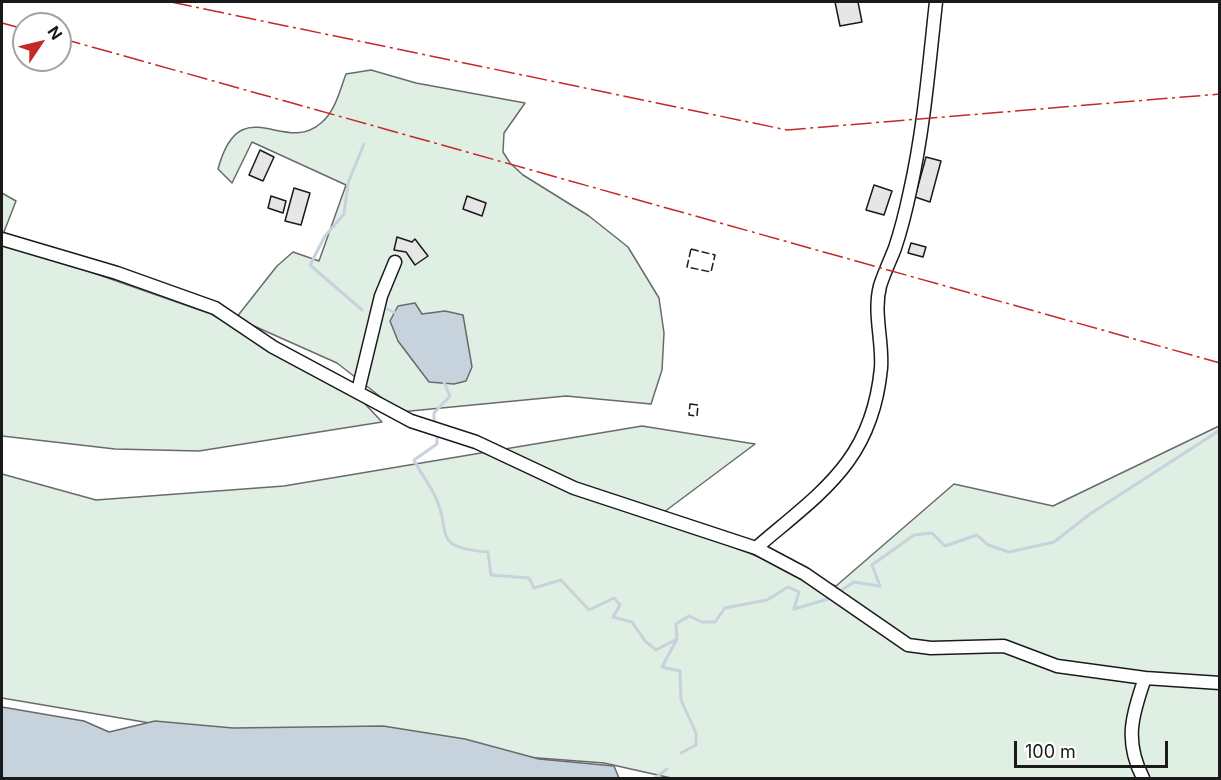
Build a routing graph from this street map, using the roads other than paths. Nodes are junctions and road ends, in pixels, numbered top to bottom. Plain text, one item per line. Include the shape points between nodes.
1 (936, 2) edge
2 (2, 239) edge
3 (395, 262) dead end
4 (358, 391) junction
5 (756, 548) junction
6 (1144, 678) junction
7 (1220, 683) edge
8 (1143, 778) edge

1 - 5 street via 923,122 910,191 896,246 879,288 882,352 873,413 861,442 839,476
2 - 4 street via 117,273 215,308 273,347
3 - 4 street via 381,296
4 - 5 street via 411,421 476,442 574,488
5 - 6 street via 805,574 908,645 1004,646 1056,666
6 - 7 street
6 - 8 street via 1131,717 1133,759

